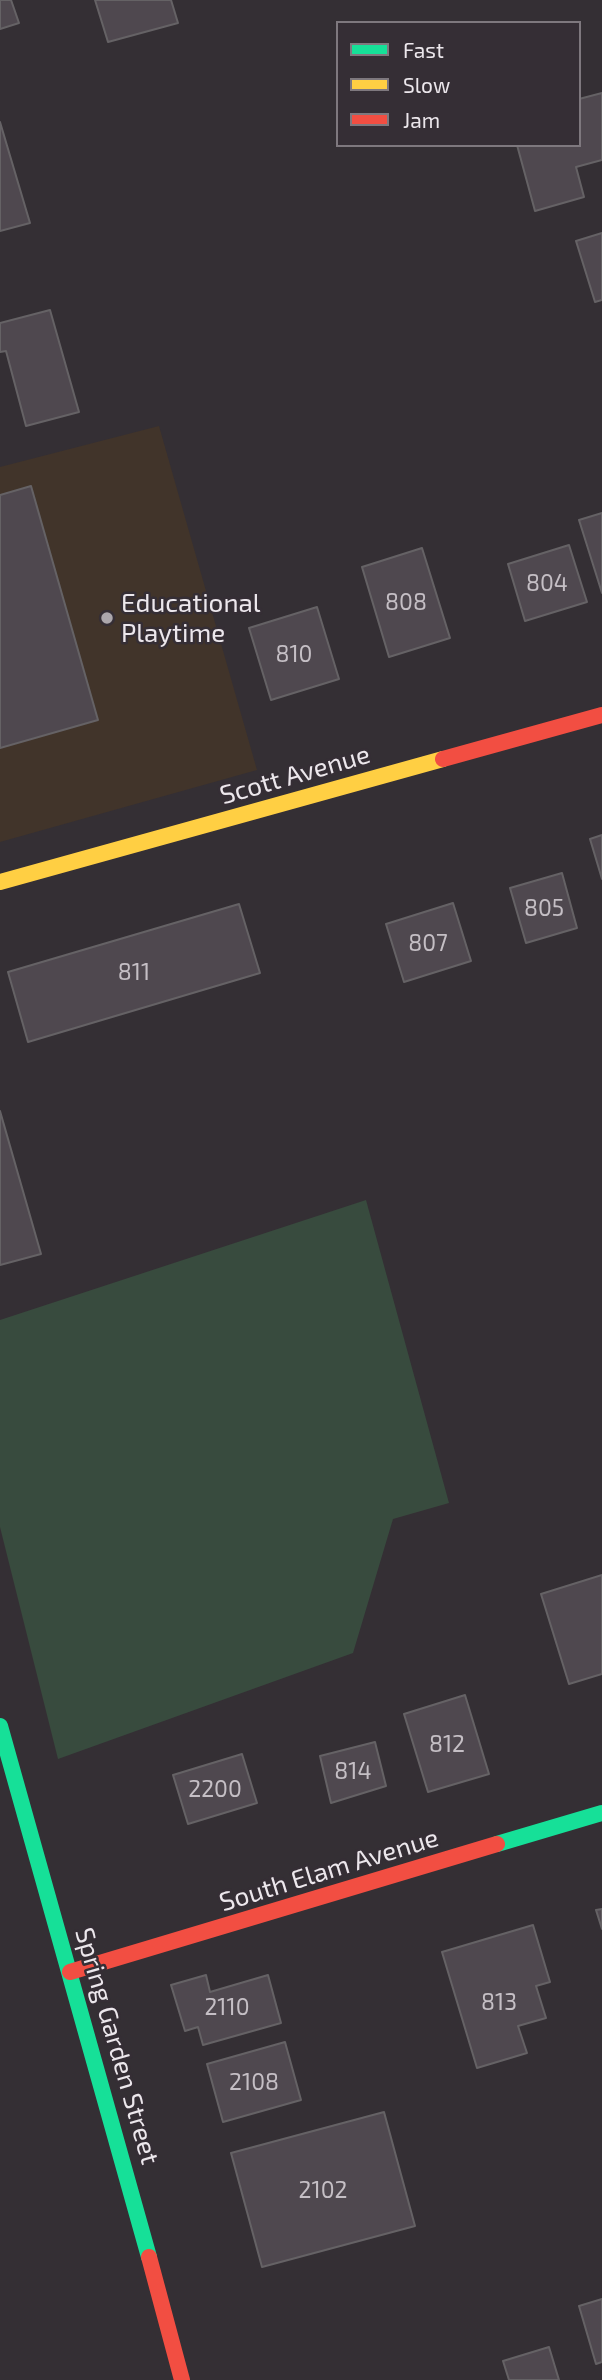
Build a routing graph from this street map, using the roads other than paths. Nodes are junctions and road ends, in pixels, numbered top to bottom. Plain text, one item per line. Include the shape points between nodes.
1 (602, 715) edge
2 (0, 882) edge
3 (0, 1726) edge
4 (602, 1813) edge
5 (71, 1972) junction
6 (182, 2380) edge

1 - 2 street, Scott Avenue
3 - 5 street, Spring Garden Street
4 - 5 street, South Elam Avenue
5 - 6 street, Spring Garden Street

